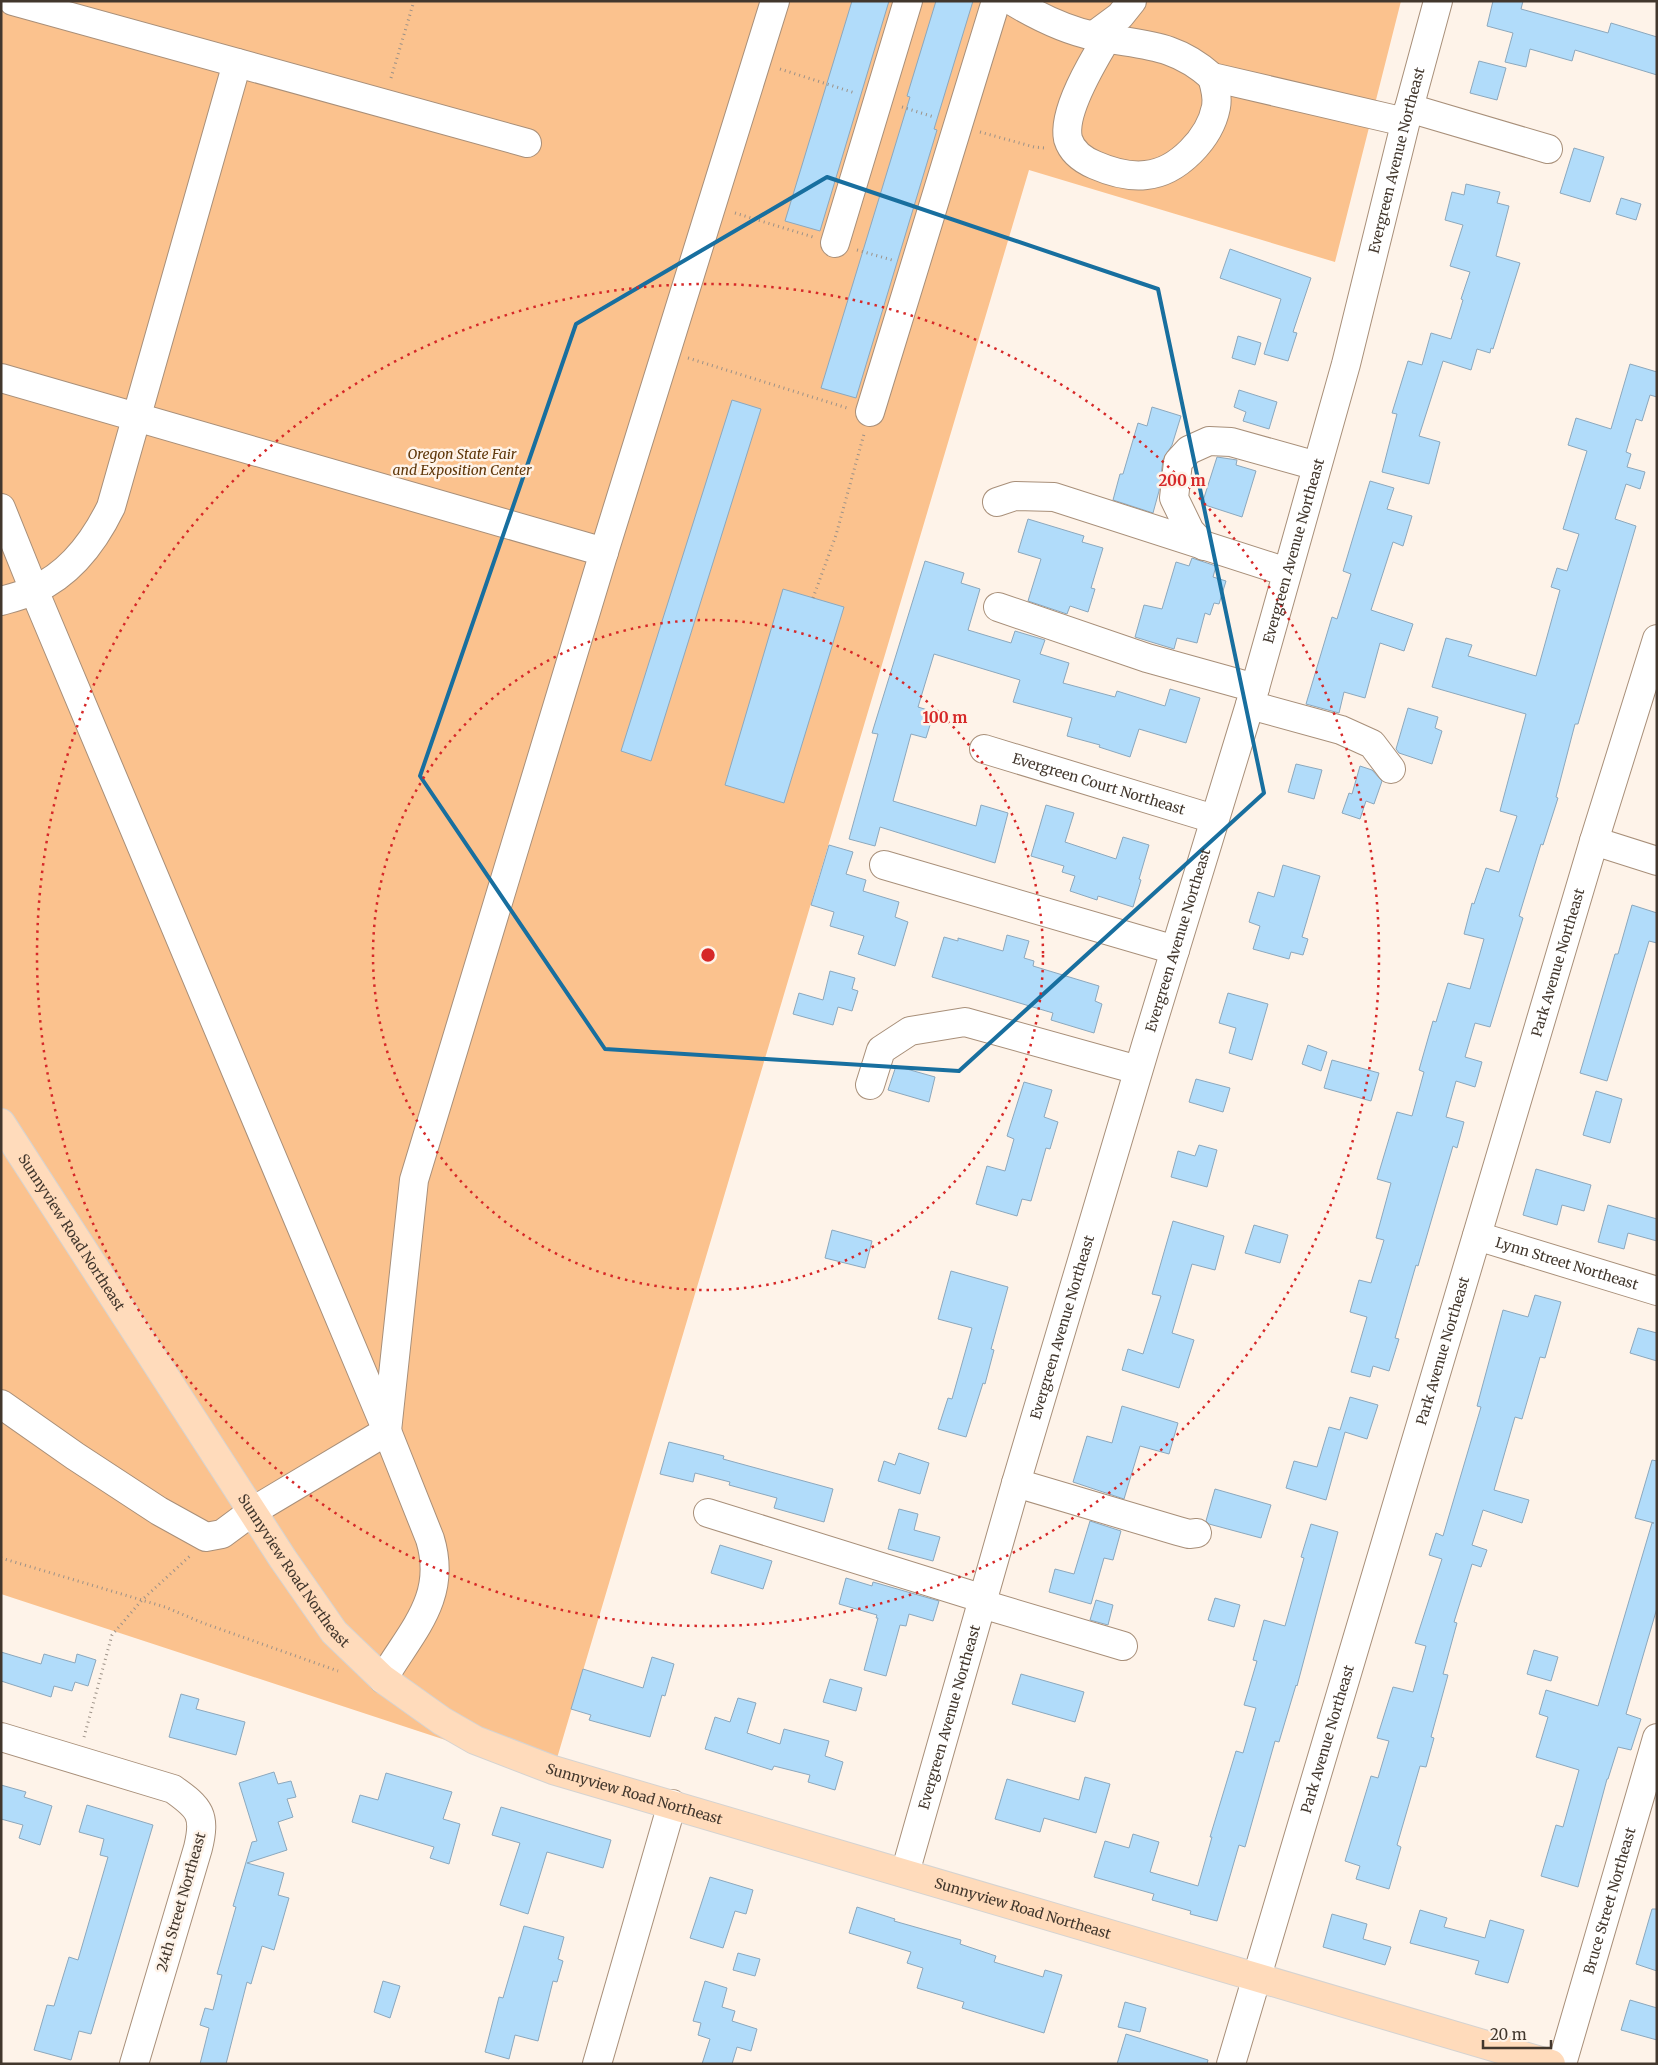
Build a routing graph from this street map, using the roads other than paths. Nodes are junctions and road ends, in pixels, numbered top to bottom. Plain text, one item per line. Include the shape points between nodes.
1 (13, 1) edge
2 (775, 1) edge
3 (908, 1) edge
4 (996, 1) edge
5 (1012, 1) edge
6 (1132, 1) edge
7 (1438, 1) edge
8 (1100, 37) junction
9 (237, 63) junction
10 (1212, 77) junction
11 (1407, 115) junction
12 (527, 143) dead end
13 (1548, 149) dead end
14 (835, 243) dead end
15 (1, 378) edge
16 (870, 412) road end
17 (137, 417) junction
18 (1317, 466) junction
19 (997, 502) dead end
20 (1, 508) edge
21 (1204, 546) junction
22 (604, 552) junction
23 (1287, 572) junction
24 (34, 590) junction
25 (1, 601) edge
26 (998, 607) dead end
27 (1657, 639) edge
28 (1252, 696) junction
29 (984, 749) dead end
30 (1391, 769) dead end
31 (1214, 819) junction
32 (1594, 841) junction
33 (1657, 861) edge
34 (884, 865) dead end
35 (1175, 950) junction
36 (1138, 1070) junction
37 (870, 1085) dead end
38 (1, 1123) edge
39 (1477, 1236) junction
40 (1657, 1291) edge
41 (1, 1404) edge
42 (387, 1431) junction
43 (1016, 1483) junction
44 (252, 1511) junction
45 (708, 1513) dead end
46 (1197, 1533) dead end
47 (983, 1601) junction
48 (1123, 1646) dead end
49 (382, 1679) junction
50 (1, 1737) edge
51 (1657, 1738) edge
52 (672, 1804) junction
53 (905, 1873) junction
54 (1256, 1977) junction
55 (134, 2064) edge
56 (597, 2064) edge
57 (1230, 2064) edge
58 (1551, 2064) edge
59 (1562, 2064) edge

1 - 9 street
2 - 22 street
3 - 14 street
4 - 16 street
5 - 8 street via 1037,16
6 - 8 street
7 - 11 street, Evergreen Avenue Northeast
8 - 10 street via 1140,42 1173,52 1198,64
8 - 10 street via 1070,112 1068,138 1073,150 1088,162 1108,171 1148,175 1170,168 1194,147 1210,124 1216,106
9 - 12 street
9 - 17 street
10 - 11 street
11 - 13 street
11 - 18 street, Evergreen Avenue Northeast via 1346,364
15 - 17 street
17 - 22 street
17 - 24 street via 111,507 101,528 64,572
18 - 21 street via 1231,442 1209,442 1189,450 1178,462 1174,498 1190,531
18 - 23 street, Evergreen Avenue Northeast
19 - 21 street via 1015,496 1054,497
20 - 24 street
21 - 23 street
22 - 42 street via 414,1180
23 - 28 street, Evergreen Avenue Northeast
24 - 25 street
24 - 42 street
26 - 28 street
27 - 32 street, Park Avenue Northeast
28 - 30 street via 1372,744
28 - 31 street, Evergreen Avenue Northeast
29 - 31 street, Evergreen Court Northeast
31 - 35 street, Evergreen Avenue Northeast
32 - 33 street
32 - 39 street, Park Avenue Northeast
34 - 35 street
35 - 36 street, Evergreen Avenue Northeast
36 - 37 street via 964,1022 910,1031 881,1050
36 - 43 street, Evergreen Avenue Northeast
38 - 44 main road, Sunnyview Road Northeast
39 - 40 street, Lynn Street Northeast
39 - 54 street, Park Avenue Northeast
41 - 44 street via 75,1456 201,1535 222,1534
42 - 44 street
42 - 49 street via 430,1539 436,1576 424,1614
43 - 46 street via 1188,1534
43 - 47 street, Evergreen Avenue Northeast
44 - 49 main road, Sunnyview Road Northeast via 334,1632
45 - 47 street
47 - 48 street
47 - 53 street, Evergreen Avenue Northeast
49 - 52 main road, Sunnyview Road Northeast via 475,1740 553,1770
50 - 55 street, 24th Street Northeast via 173,1789 190,1801 200,1814 203,1829
51 - 59 street, Bruce Street Northeast
52 - 53 main road, Sunnyview Road Northeast
52 - 56 street
53 - 54 main road, Sunnyview Road Northeast
54 - 57 street, Park Avenue Northeast
54 - 58 main road, Sunnyview Road Northeast

